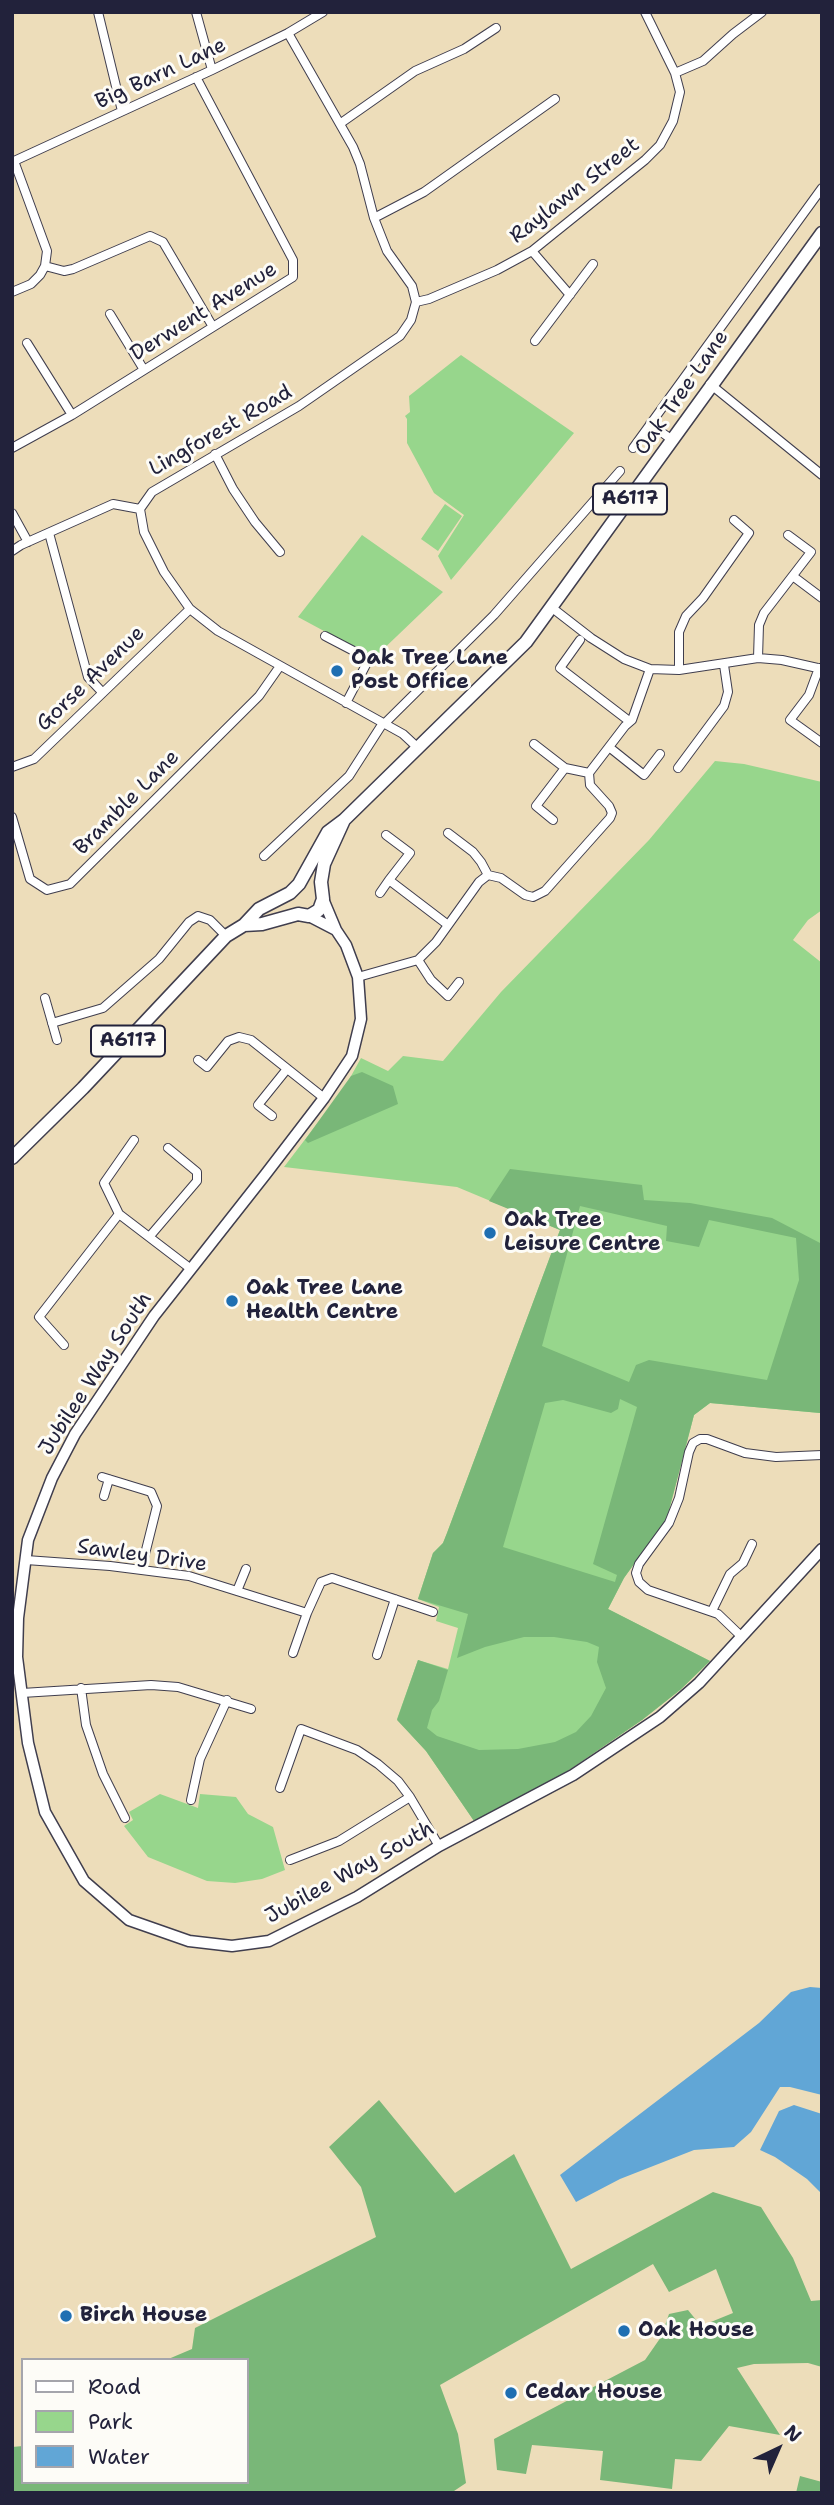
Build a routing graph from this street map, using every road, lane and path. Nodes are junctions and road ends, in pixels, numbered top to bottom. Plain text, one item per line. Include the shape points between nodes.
1 (98, 12) edge
2 (196, 12) edge
3 (645, 12) edge
4 (762, 12) edge
5 (318, 14) edge
6 (496, 29) dead end
7 (288, 33) junction
8 (212, 70) junction
9 (675, 73) junction
10 (196, 77) junction
11 (555, 99) dead end
12 (122, 111) junction
13 (341, 123) junction
14 (13, 162) edge
15 (822, 188) edge
16 (373, 218) junction
17 (822, 233) edge
18 (532, 251) junction
19 (593, 264) dead end
20 (46, 266) junction
21 (12, 292) edge
22 (570, 295) junction
23 (416, 302) junction
24 (110, 314) dead end
25 (213, 327) junction
26 (535, 341) dead end
27 (27, 343) dead end
28 (144, 370) junction
29 (710, 384) junction
30 (72, 415) junction
31 (650, 424) junction
32 (671, 439) junction
33 (12, 448) edge
34 (633, 448) dead end
35 (215, 454) junction
36 (620, 471) dead end
37 (822, 475) edge
38 (140, 509) junction
39 (12, 513) edge
40 (734, 520) dead end
41 (48, 533) junction
42 (788, 535) dead end
43 (28, 542) junction
44 (12, 551) edge
45 (280, 552) dead end
46 (794, 577) junction
47 (822, 598) edge
48 (551, 607) junction
49 (190, 609) junction
50 (325, 636) dead end
51 (580, 640) dead end
52 (758, 659) junction
53 (724, 664) junction
54 (280, 666) junction
55 (820, 668) edge
56 (650, 669) junction
57 (679, 670) junction
58 (102, 692) junction
59 (346, 703) junction
60 (629, 721) junction
61 (383, 723) junction
62 (822, 743) edge
63 (534, 744) dead end
64 (609, 747) junction
65 (418, 748) junction
66 (660, 754) dead end
67 (12, 767) edge
68 (565, 768) junction
69 (678, 768) dead end
70 (589, 774) junction
71 (12, 817) edge
72 (344, 820) junction
73 (553, 820) dead end
74 (448, 833) dead end
75 (386, 835) dead end
76 (264, 856) dead end
77 (488, 875) junction
78 (390, 880) junction
79 (295, 888) junction
80 (380, 893) dead end
81 (322, 896) junction
82 (303, 915) junction
83 (243, 925) junction
84 (448, 925) junction
85 (336, 930) junction
86 (226, 936) junction
87 (418, 960) junction
88 (358, 977) junction
89 (459, 982) dead end
90 (45, 998) dead end
91 (52, 1023) junction
92 (57, 1040) dead end
93 (198, 1060) dead end
94 (286, 1069) junction
95 (324, 1098) junction
96 (272, 1116) dead end
97 (134, 1140) dead end
98 (167, 1148) dead end
99 (12, 1158) edge
100 (119, 1214) junction
101 (150, 1236) junction
102 (191, 1269) junction
103 (64, 1345) dead end
104 (822, 1455) edge
105 (104, 1496) dead end
106 (752, 1544) dead end
107 (822, 1549) edge
108 (26, 1560) junction
109 (246, 1569) dead end
110 (141, 1570) junction
111 (237, 1591) junction
112 (395, 1599) junction
113 (712, 1611) junction
114 (433, 1612) dead end
115 (307, 1613) junction
116 (743, 1637) junction
117 (293, 1653) dead end
118 (377, 1655) dead end
119 (81, 1688) junction
120 (22, 1693) junction
121 (226, 1700) junction
122 (251, 1709) dead end
123 (280, 1788) dead end
124 (410, 1797) junction
125 (191, 1800) dead end
126 (125, 1818) dead end
127 (439, 1846) junction
128 (290, 1860) dead end

1 - 12 street
2 - 8 street
3 - 9 street, Raylawn Street
4 - 9 street via 703,61
5 - 7 street, Big Barn Lane
6 - 13 street via 415,71
7 - 8 street, Big Barn Lane
7 - 13 street
8 - 10 street, Big Barn Lane
9 - 18 street, Raylawn Street via 680,92 673,121 660,145
10 - 12 street, Big Barn Lane
10 - 25 street, Derwent Avenue via 293,260 293,277
11 - 16 street via 424,192
12 - 14 street, Big Barn Lane
13 - 16 street via 360,164
14 - 20 street via 44,240
15 - 31 street, Oak Tree Lane
16 - 23 street via 387,251 412,286
17 - 29 main road, Oak Tree Lane / A6117
18 - 22 street
18 - 23 street, Raylawn Street
19 - 22 street
20 - 21 street via 31,284
20 - 25 street via 73,269 150,236 163,242
22 - 26 street
23 - 35 street, Lingforest Road via 400,336 299,406
24 - 28 street
25 - 28 street, Derwent Avenue
27 - 30 street
28 - 30 street, Derwent Avenue
29 - 32 main road, Oak Tree Lane / A6117
29 - 37 street
30 - 33 street, Derwent Avenue
31 - 32 street
31 - 34 street, Oak Tree Lane
32 - 48 main road, Oak Tree Lane / A6117
35 - 38 street, Lingforest Road via 152,492
35 - 45 street via 233,489
36 - 61 street, Oak Tree Lane via 494,615
38 - 41 street via 113,504
38 - 49 street via 144,532
39 - 43 street
40 - 57 street via 750,533 686,616 679,632
41 - 43 street
41 - 58 street via 88,677
42 - 46 street via 811,552
43 - 44 street
46 - 47 street
46 - 52 street via 764,613
48 - 56 street via 624,659
48 - 65 main road, Oak Tree Lane / A6117 via 526,642
49 - 54 street via 218,631
49 - 58 street, Gorse Avenue
50 - 59 street via 369,659
51 - 60 street via 560,668
52 - 53 street
52 - 55 street
53 - 57 street
53 - 69 street via 728,692 724,706
54 - 59 street
54 - 71 street, Bramble Lane via 259,696 70,884 47,890 30,879
55 - 62 street via 809,695 790,720
56 - 57 street
56 - 60 street
58 - 67 street, Gorse Avenue via 34,759
59 - 61 street
60 - 64 street
61 - 65 street
61 - 76 street, Oak Tree Lane via 349,776
63 - 68 street
64 - 66 street via 644,775
64 - 70 street
65 - 72 main road, Oak Tree Lane / A6117
68 - 70 street
68 - 73 street via 536,806
70 - 77 street via 590,785 612,813 545,891 533,897 525,895 501,878
72 - 79 main road, Oak Tree Lane / A6117 via 328,832
72 - 81 main road, Oak Tree Lane / A6117 via 324,864
74 - 77 street via 473,852
75 - 78 street via 410,853
77 - 84 street
78 - 80 street
78 - 84 street
79 - 81 main road via 309,883 319,888
79 - 82 main road via 291,908
79 - 83 main road, A6117 via 259,909
81 - 82 main road via 319,910
81 - 85 street, Jubilee Way South
82 - 83 main road, A6117
82 - 85 street
83 - 86 main road, A6117
84 - 87 street
85 - 88 street, Jubilee Way South
86 - 91 street via 198,916 159,960 103,1008
86 - 99 main road, A6117
87 - 88 street
87 - 89 street via 448,996
88 - 95 street, Jubilee Way South via 358,1038 352,1056
90 - 91 street
91 - 92 street
93 - 94 street via 207,1067 228,1041 239,1037 251,1040
94 - 95 street
94 - 96 street via 258,1105
95 - 102 street, Jubilee Way South
97 - 100 street via 104,1183
98 - 101 street via 197,1172 197,1181
100 - 101 street
100 - 103 street via 38,1317
101 - 102 street
102 - 108 street, Jubilee Way South via 75,1434 52,1478 28,1540
104 - 113 street via 745,1453 707,1438 693,1443 669,1523 636,1573 648,1590
105 - 110 street via 106,1478 151,1492 157,1506
106 - 113 street via 743,1563 730,1574
107 - 116 street, Jubilee Way South
108 - 110 street, Sawley Drive
108 - 120 street, Jubilee Way South via 17,1630
109 - 111 street
110 - 111 street, Sawley Drive via 189,1576
111 - 115 street, Sawley Drive
112 - 114 street
112 - 115 street via 332,1578 321,1582
112 - 118 street
113 - 116 street
115 - 117 street
116 - 127 street, Jubilee Way South via 660,1717 573,1775
119 - 120 street
119 - 121 street via 150,1685
119 - 126 street via 86,1725
120 - 127 street, Jubilee Way South via 44,1812 84,1881 129,1920 189,1941 232,1945 269,1941 357,1897
121 - 122 street
121 - 125 street via 200,1759
123 - 124 street via 301,1729 378,1763
124 - 127 street
124 - 128 street via 339,1841

